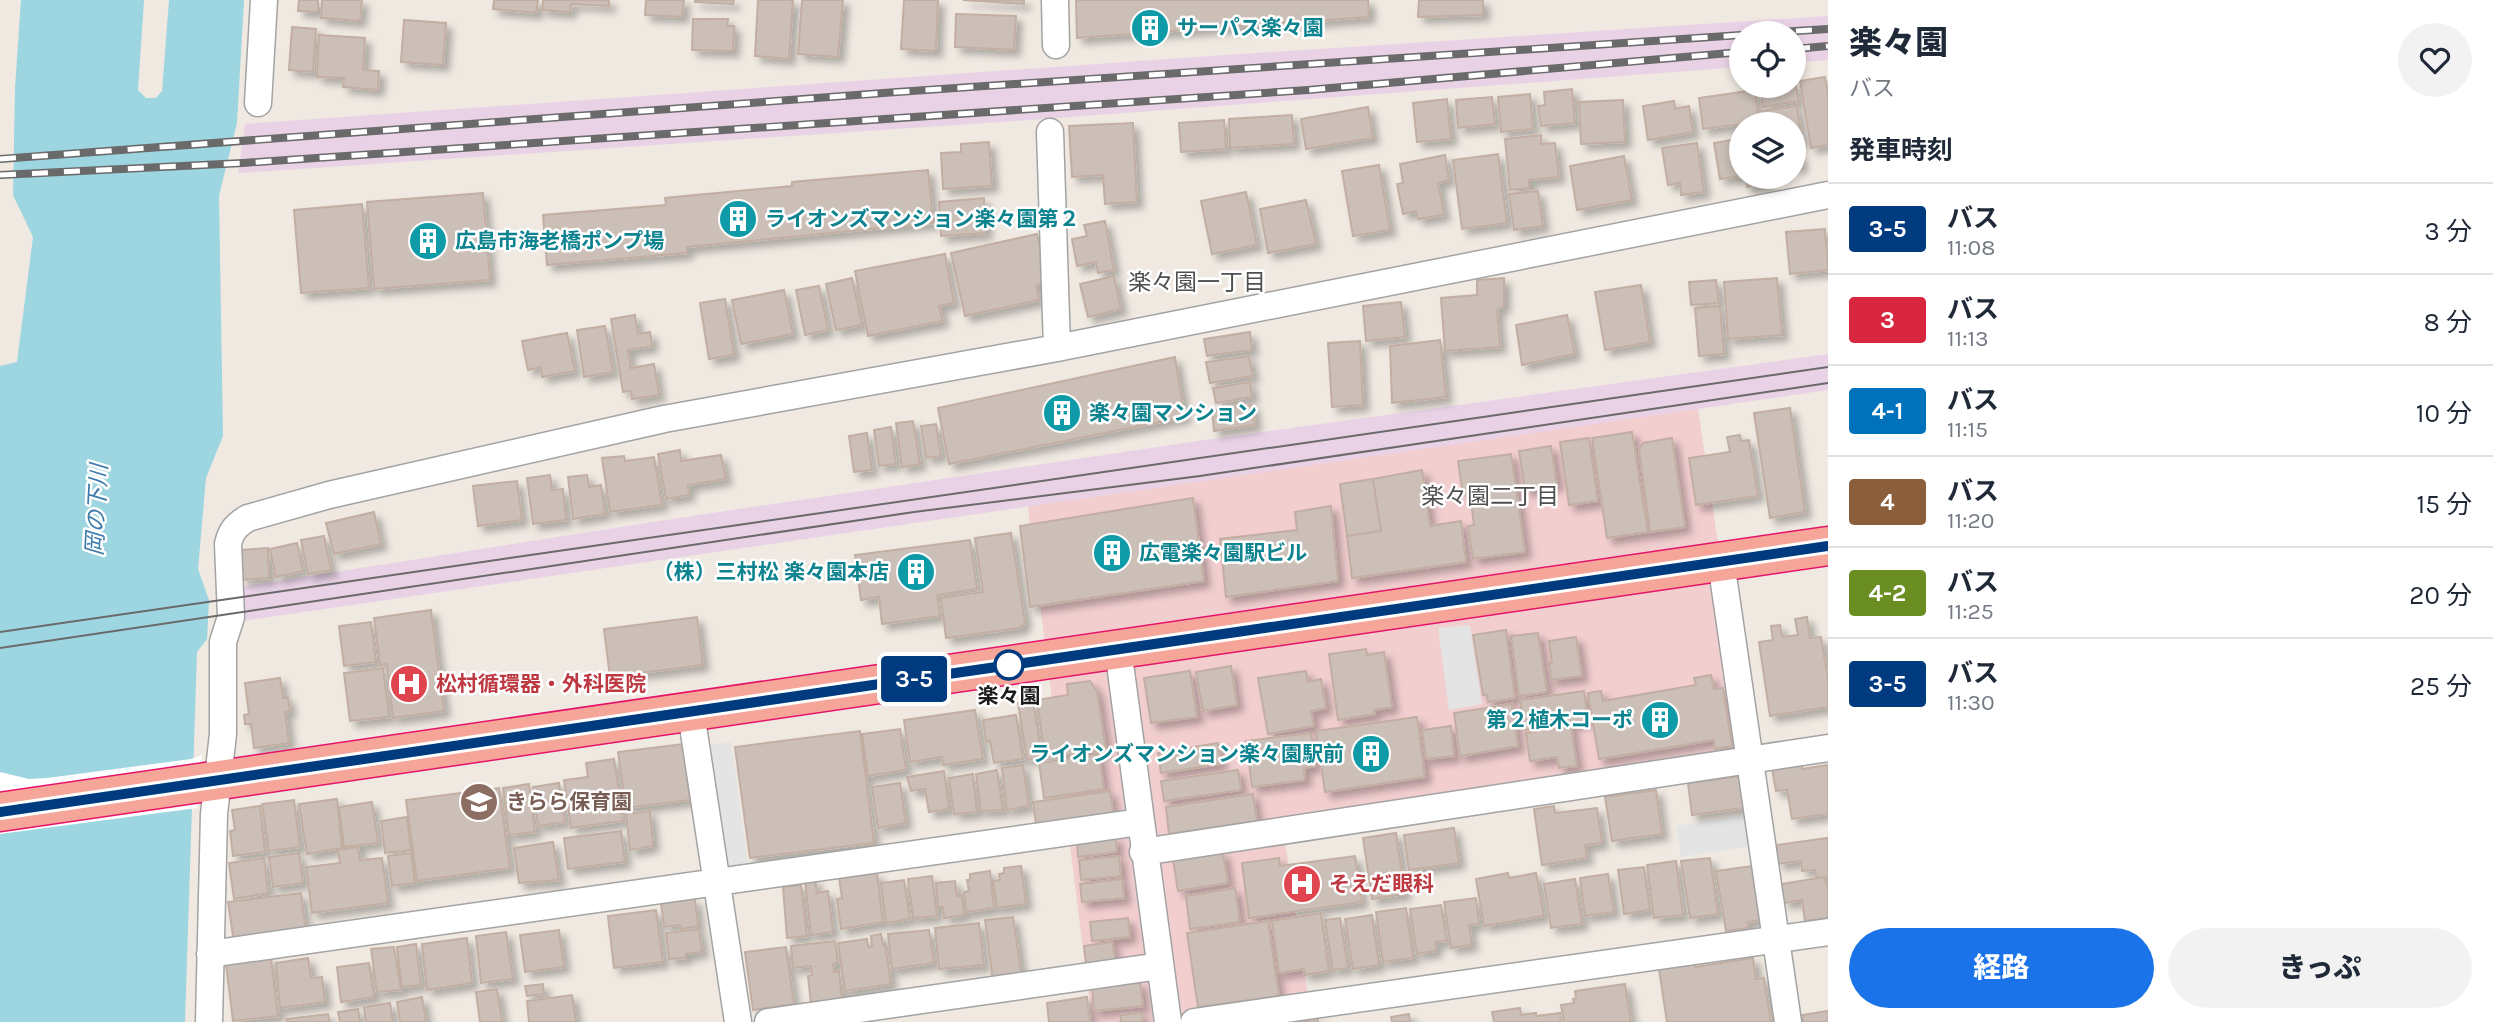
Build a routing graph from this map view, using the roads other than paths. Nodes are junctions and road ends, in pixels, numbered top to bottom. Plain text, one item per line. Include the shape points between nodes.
1 (264, 0) edge
2 (1055, 0) edge
3 (1056, 45) dead end
4 (258, 103) dead end
5 (1050, 132) dead end
6 (1828, 195) edge
7 (1057, 348) junction
8 (1828, 546) edge
9 (1721, 562) junction
10 (1118, 649) junction
11 (691, 713) junction
12 (1828, 748) edge
13 (1749, 760) junction
14 (209, 782) junction
15 (0, 811) edge
16 (1140, 822) junction
17 (1143, 852) junction
18 (719, 883) junction
19 (1828, 932) edge
20 (1776, 940) junction
21 (209, 954) junction
22 (1160, 966) junction
23 (209, 1022) edge
24 (738, 1022) edge
25 (768, 1022) edge
26 (1168, 1022) edge
27 (1194, 1022) edge
28 (1788, 1022) edge

1 - 4 street
2 - 3 street
5 - 7 street
6 - 7 street
7 - 14 street via 677,416 329,495 248,518 230,533 228,544 231,617 223,638 223,734
8 - 9 highway
9 - 10 highway
9 - 13 street
10 - 11 highway
10 - 16 street
11 - 14 highway
11 - 18 street
12 - 13 street
13 - 17 street
13 - 20 street
14 - 15 highway
14 - 21 street via 214,814
16 - 17 street
16 - 18 street
17 - 22 street
18 - 21 street
18 - 24 street
19 - 20 street
20 - 27 street
20 - 28 street
21 - 23 street
22 - 25 street
22 - 26 street

